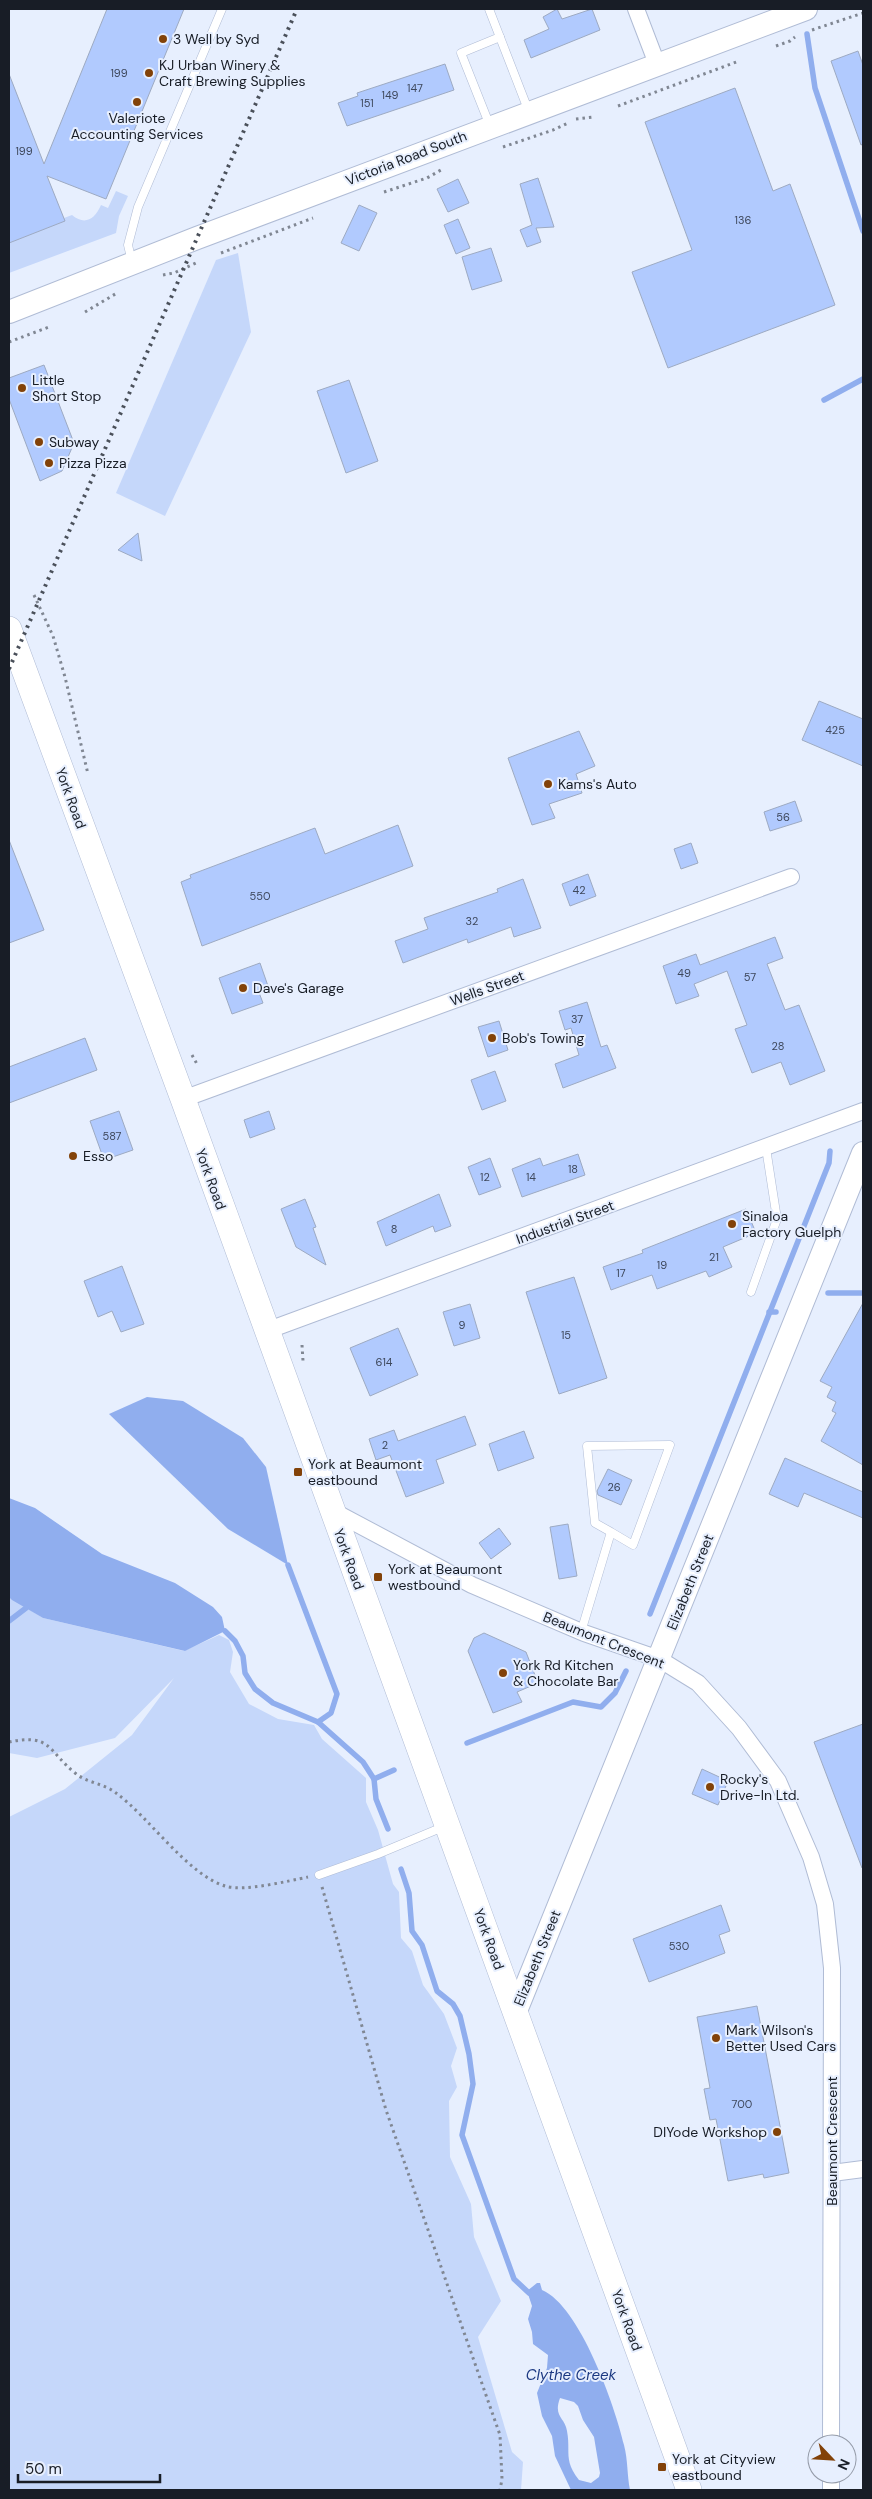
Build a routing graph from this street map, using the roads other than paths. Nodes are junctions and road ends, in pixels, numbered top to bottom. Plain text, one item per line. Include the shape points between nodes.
1 (222, 9) edge
2 (489, 9) edge
3 (636, 9) edge
4 (806, 9) edge
5 (500, 37) junction
6 (657, 64) junction
7 (528, 112) junction
8 (490, 126) junction
9 (133, 264) junction
10 (9, 312) edge
11 (9, 629) edge
12 (791, 877) dead end
13 (183, 1099) junction
14 (863, 1111) edge
15 (766, 1148) junction
16 (863, 1153) edge
17 (751, 1292) dead end
18 (266, 1331) junction
19 (331, 1510) junction
20 (610, 1532) junction
21 (581, 1632) junction
22 (659, 1659) junction
23 (447, 1825) junction
24 (319, 1875) road end
25 (516, 2011) junction
26 (863, 2169) edge
27 (832, 2173) junction
28 (831, 2434) edge
29 (689, 2490) edge

1 - 9 lane via 138,207 128,244
2 - 5 lane
3 - 6 street
4 - 6 street, Victoria Road South
5 - 7 lane
5 - 8 lane via 461,53
6 - 7 street, Victoria Road South
7 - 8 street, Victoria Road South
8 - 9 street, Victoria Road South
9 - 10 street, Victoria Road South
11 - 13 main road, York Road
12 - 13 street, Wells Street
13 - 18 main road, York Road
14 - 15 street, Industrial Street
15 - 17 lane via 777,1219
15 - 18 street, Industrial Street
16 - 22 street, Elizabeth Street
18 - 19 main road, York Road
19 - 21 street, Beaumont Crescent via 472,1585
19 - 23 main road, York Road
20 - 20 lane via 633,1544 670,1446 588,1446 595,1523
20 - 21 lane
21 - 22 street, Beaumont Crescent
22 - 25 street, Elizabeth Street
22 - 27 street, Beaumont Crescent via 698,1683 739,1728 778,1781 811,1857 824,1904 832,1968
23 - 24 lane
23 - 25 main road, York Road
25 - 29 main road, York Road
26 - 27 street
27 - 28 street, Beaumont Crescent

